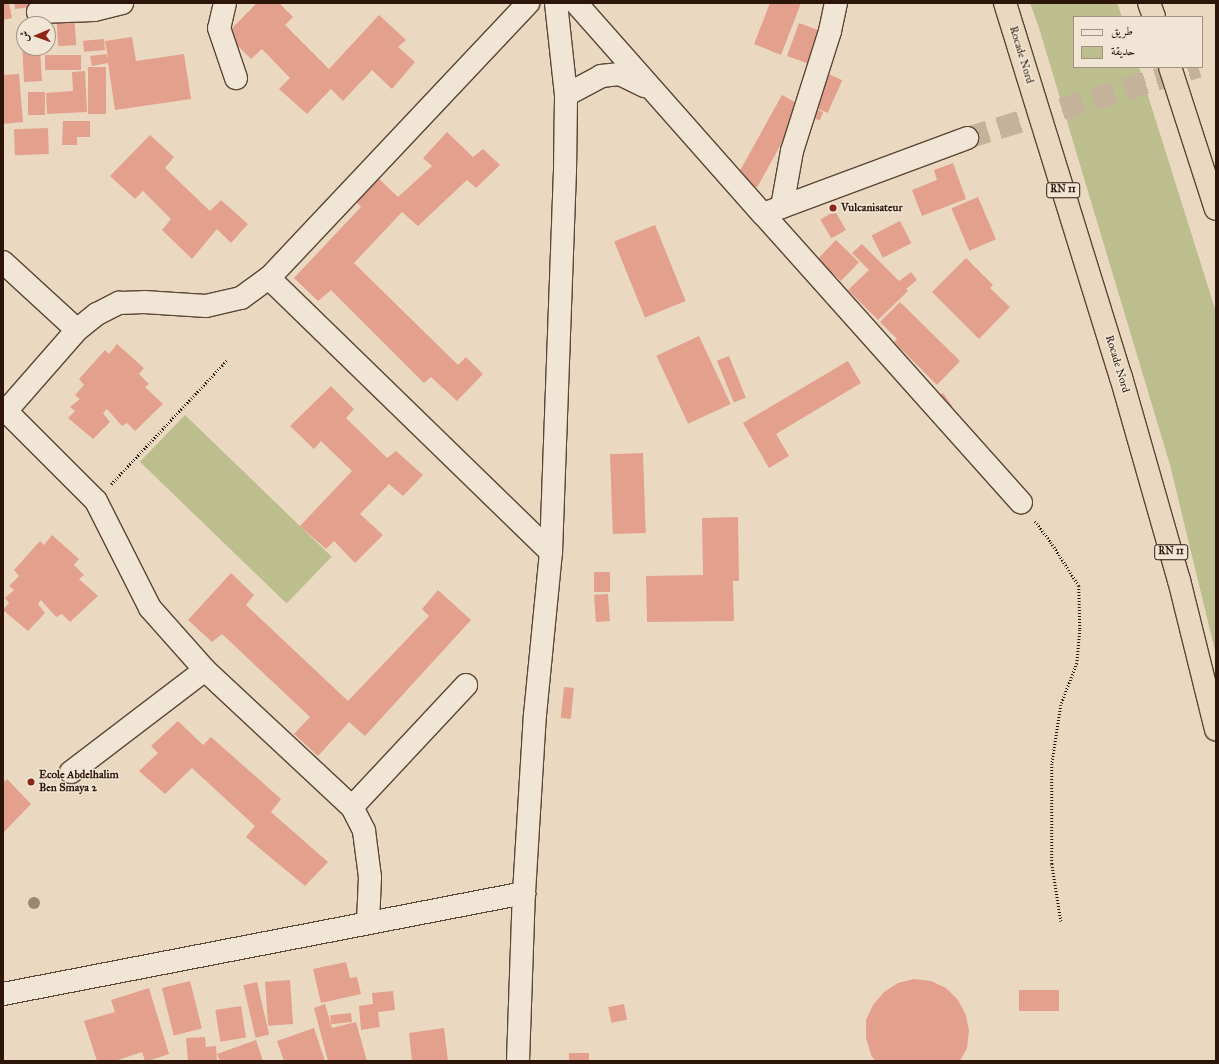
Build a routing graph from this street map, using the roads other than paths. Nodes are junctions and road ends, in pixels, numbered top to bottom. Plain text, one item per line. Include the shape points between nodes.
1 (122, 3) edge
2 (225, 3) edge
3 (528, 3) edge
4 (556, 3) edge
5 (576, 3) edge
6 (836, 3) edge
7 (1005, 3) edge
8 (1149, 3) edge
9 (38, 12) dead end
10 (1154, 16) edge
11 (1170, 68) edge
12 (236, 78) dead end
13 (650, 89) junction
14 (566, 95) junction
15 (967, 138) tunnel mouth
16 (1216, 209) edge
17 (773, 210) junction
18 (3, 262) edge
19 (268, 278) junction
20 (76, 330) junction
21 (5, 411) edge
22 (1021, 503) road end
23 (551, 552) junction
24 (205, 670) junction
25 (466, 685) dead end
26 (1216, 729) edge
27 (71, 772) dead end
28 (352, 807) junction
29 (524, 893) junction
30 (368, 923) junction
31 (3, 994) edge
32 (518, 1061) edge

1 - 9 street via 94,10
2 - 12 street via 219,28
3 - 19 street
4 - 14 street
5 - 13 street
6 - 17 street via 830,31
7 - 26 highway, Rocade Nord / RN 11 via 1121,377 1179,580
8 - 10 highway
11 - 16 highway
13 - 14 street via 620,74 601,76
13 - 17 street
14 - 23 street
15 - 17 street
17 - 22 street
18 - 20 street
19 - 20 street via 241,298 206,306 119,303 97,314
19 - 23 street
20 - 21 street
21 - 24 street via 96,500 150,608
23 - 29 street via 535,715
24 - 27 street
24 - 28 street
25 - 28 street
28 - 30 street via 364,830 370,877
29 - 30 street
29 - 32 street
30 - 31 street

